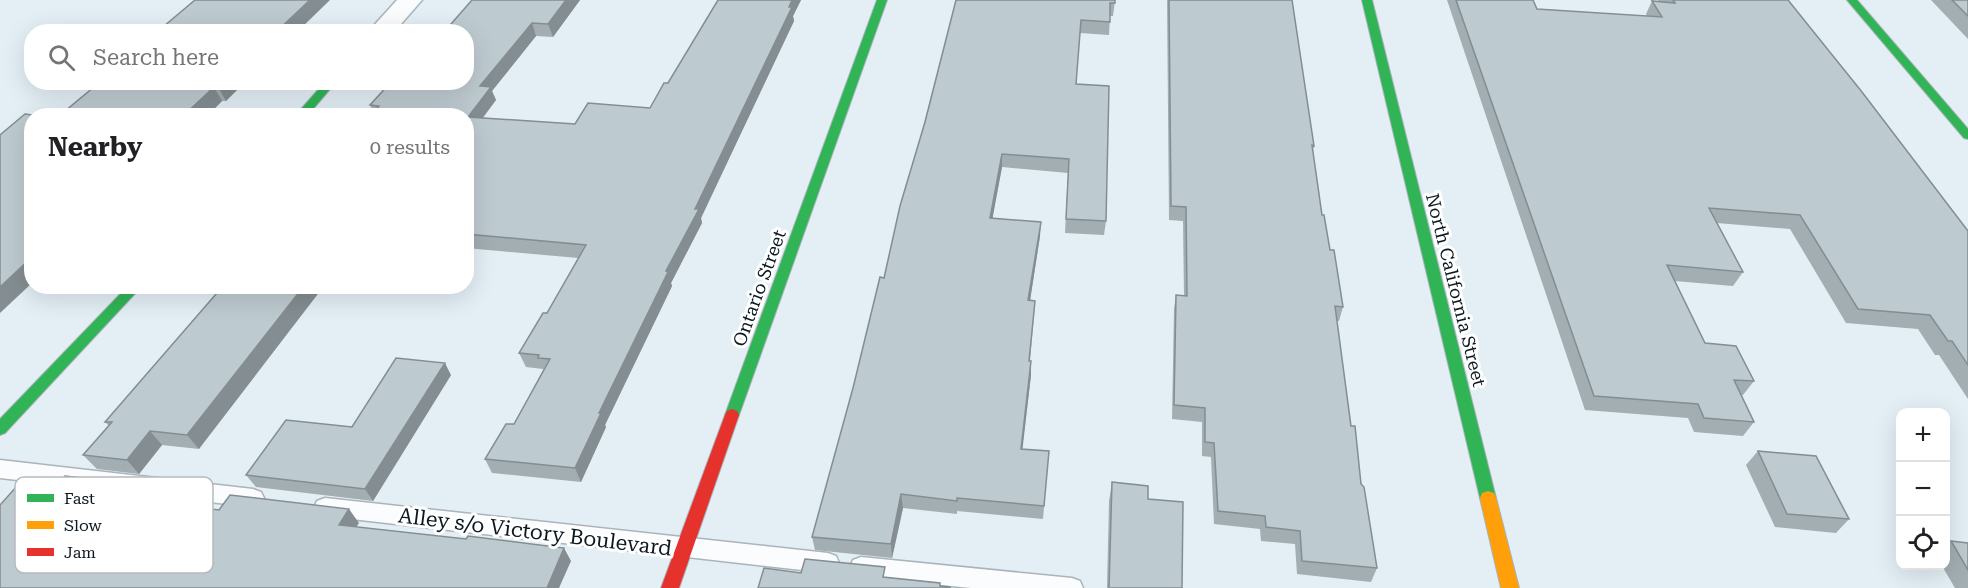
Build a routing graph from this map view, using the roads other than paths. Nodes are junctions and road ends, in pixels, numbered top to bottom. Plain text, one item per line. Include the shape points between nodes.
1 (410, 0) edge
2 (882, 0) edge
3 (1367, 0) edge
4 (1852, 0) edge
5 (388, 24) edge
6 (324, 90) edge
7 (307, 108) edge
8 (1968, 136) edge
9 (128, 294) edge
10 (0, 429) edge
11 (0, 469) edge
12 (68, 477) edge
13 (213, 494) edge
14 (271, 501) edge
15 (307, 505) edge
16 (684, 549) junction
17 (670, 588) edge
18 (1072, 588) edge
19 (1510, 588) edge

1 - 5 street
2 - 16 street, Ontario Street
3 - 19 street, North California Street
4 - 8 street
6 - 7 street
9 - 10 street
11 - 12 lane
13 - 14 lane
15 - 16 lane, Alley s/o Victory Boulevard
16 - 17 street, Ontario Street
16 - 18 lane, Alley s/o Victory Boulevard

